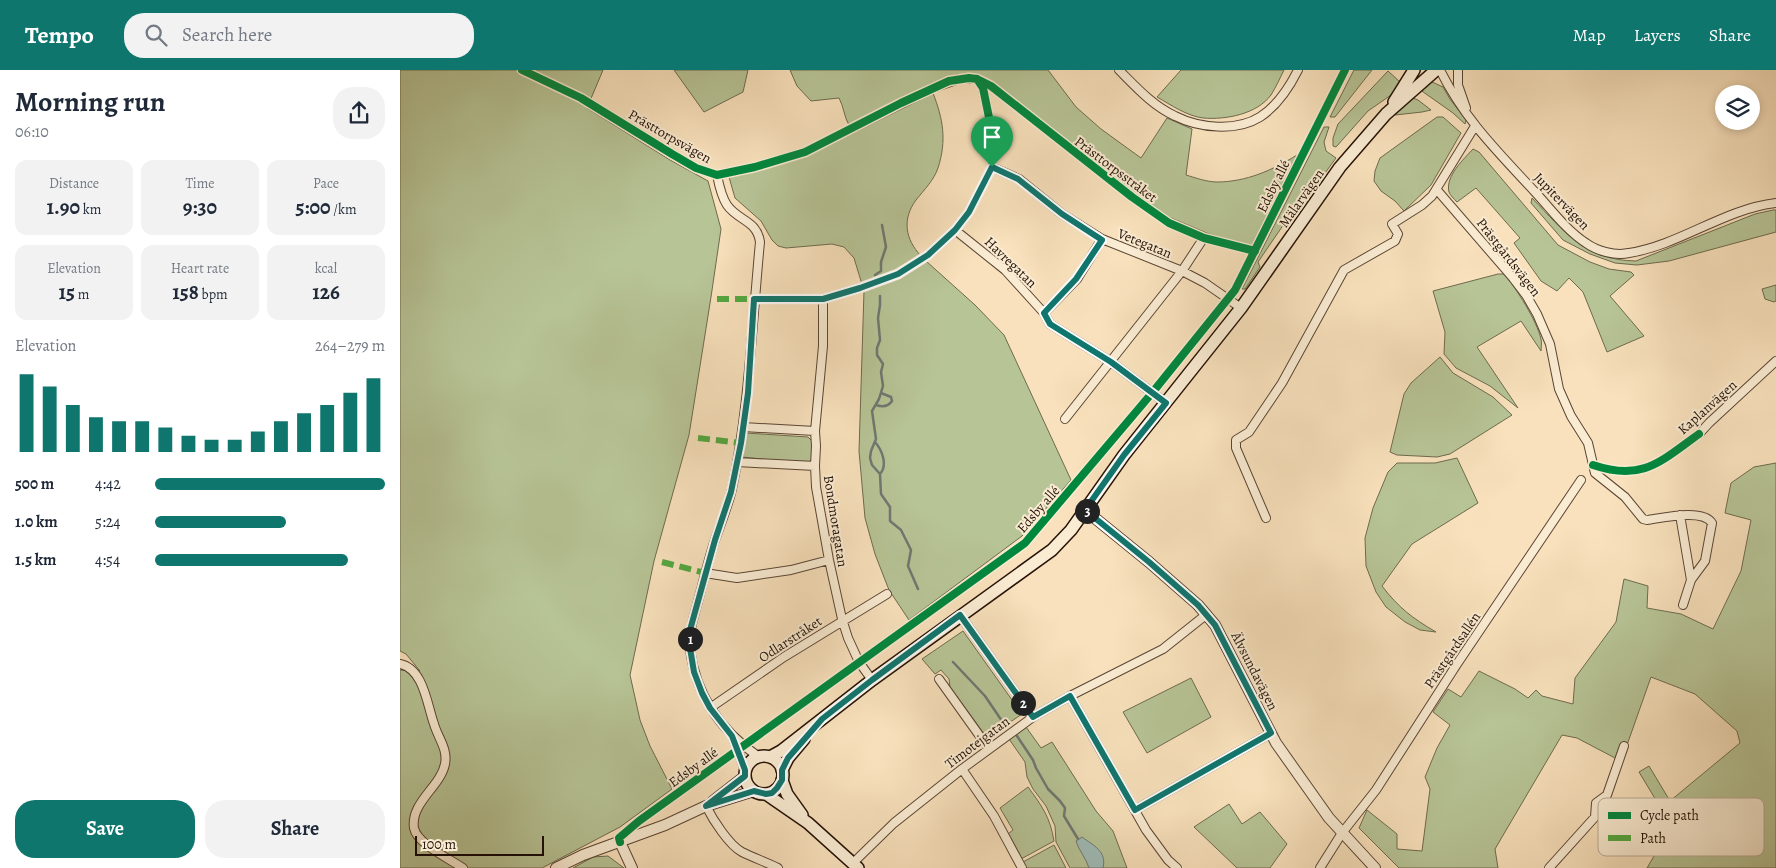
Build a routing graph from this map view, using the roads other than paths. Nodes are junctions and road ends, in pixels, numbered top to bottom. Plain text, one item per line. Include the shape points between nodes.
1 (522, 70) edge
2 (1119, 70) edge
3 (1298, 70) edge
4 (1414, 70) edge
5 (1436, 70) edge
6 (1440, 70) edge
7 (1446, 70) edge
8 (1458, 70) edge
9 (1386, 114) junction
10 (1468, 115) junction
11 (1475, 126) junction
12 (992, 167) junction
13 (717, 175) junction
14 (1436, 190) junction
15 (1776, 203) edge
16 (955, 230) junction
17 (1102, 240) junction
18 (1201, 242) dead end
19 (1182, 271) junction
20 (754, 299) junction
21 (823, 299) junction
22 (1241, 308) junction
23 (1044, 313) junction
24 (1776, 361) edge
25 (1111, 362) junction
26 (1166, 403) junction
27 (1065, 419) dead end
28 (743, 427) junction
29 (814, 431) junction
30 (1699, 434) dead end
31 (737, 462) junction
32 (815, 466) junction
33 (1581, 480) dead end
34 (1085, 510) junction
35 (1680, 515) junction
36 (1266, 518) dead end
37 (829, 560) junction
38 (706, 573) junction
39 (1691, 580) junction
40 (887, 594) dead end
41 (1682, 605) dead end
42 (1207, 614) junction
43 (960, 615) junction
44 (842, 620) junction
45 (400, 664) edge
46 (939, 679) dead end
47 (872, 680) junction
48 (1070, 696) junction
49 (710, 708) junction
50 (1033, 717) junction
51 (822, 719) junction
52 (1271, 733) junction
53 (732, 736) junction
54 (1624, 746) dead end
55 (989, 748) junction
56 (764, 757) junction
57 (962, 769) junction
58 (745, 773) junction
59 (782, 775) junction
60 (760, 793) junction
61 (1603, 798) edge
62 (1598, 802) edge
63 (706, 806) junction
64 (1135, 810) junction
65 (808, 823) junction
66 (1342, 833) junction
67 (620, 842) junction
68 (855, 865) edge
69 (463, 868) edge
70 (556, 868) edge
71 (632, 868) edge
72 (778, 868) edge
73 (1022, 868) edge
74 (1177, 868) edge
75 (1320, 868) edge
76 (1375, 868) edge
77 (1549, 868) edge

1 - 13 street, Prästtorpsvägen via 581,98 696,168
2 - 3 street via 1152,102 1174,116 1194,124 1215,126 1237,125 1259,118 1276,103
4 - 9 main road, Mälarvägen
5 - 9 main road, Mälarvägen
6 - 7 main road
6 - 10 street, Jupitervägen
8 - 10 street, Jupitervägen via 1458,85
9 - 22 main road, Mälarvägen via 1340,167
10 - 11 street, Jupitervägen
11 - 14 street
11 - 15 street, Jupitervägen via 1571,232 1605,252 1627,254 1648,249 1754,207
12 - 13 street, Prästtorpsvägen via 993,137 984,88 977,80 959,79 933,88 805,152
12 - 16 street via 969,212
12 - 17 street, Vetegatan via 1018,179
13 - 20 street via 727,206 759,232
14 - 35 street, Prästgårdsvägen via 1513,278 1537,314 1550,344 1559,389 1588,443 1594,473 1625,498 1643,519
14 - 36 street via 1422,205 1392,224 1398,234 1395,241 1344,270 1282,383 1249,432 1236,440 1236,448
16 - 21 street via 928,255 898,274
16 - 23 street, Havregatan via 1005,270
17 - 19 street, Vetegatan
17 - 23 street via 1076,279
18 - 19 street
19 - 22 street, Vetegatan
19 - 25 street
20 - 21 street
20 - 28 street
21 - 29 street, Bondmoragatan via 823,346
22 - 26 main road, Mälarvägen
23 - 25 street, Havregatan via 1050,324
24 - 30 street, Kaplanvägen
25 - 26 street, Havregatan
25 - 27 street
26 - 34 main road, Mälarvägen
28 - 29 street
28 - 31 street
29 - 32 street, Bondmoragatan
31 - 32 street
31 - 38 street
32 - 37 street, Bondmoragatan
33 - 66 street, Prästgårdsallén via 1376,790
34 - 42 street, Älvsundavägen
34 - 43 main road, Mälarvägen via 1052,550
35 - 39 street, Prästgårdsvägen
35 - 39 street, Prästgårdsvägen via 1707,517 1712,523 1705,561
37 - 38 street via 738,578
37 - 44 street, Bondmoragatan
38 - 49 street via 690,630 690,648 694,672
39 - 41 street, Prästgårdsvägen
40 - 44 street, Odlarstråket
42 - 48 street, Timotejgatan via 1163,649
42 - 52 street, Älvsundavägen
43 - 47 main road, Mälarvägen
43 - 50 street
44 - 47 street, Bondmoragatan via 859,662
44 - 49 street, Odlarstråket
45 - 69 street via 410,668 416,676 445,750 445,765 423,799 414,828 418,838 427,846
46 - 55 street
47 - 51 main road, Mälarvägen
48 - 50 street, Timotejgatan
48 - 64 street
49 - 53 street
50 - 55 street, Timotejgatan
51 - 56 main road, Mälarvägen via 781,751
51 - 59 main road, Mälarvägen via 788,758
52 - 64 street
52 - 66 street, Älvsundavägen via 1299,777
53 - 56 street
53 - 58 street
54 - 61 street via 1607,795
55 - 57 street, Timotejgatan
56 - 58 main road via 751,761
56 - 59 main road via 778,762
57 - 68 street, Timotejgatan via 894,823
57 - 73 street via 994,816
58 - 60 main road via 748,784
58 - 63 street
59 - 60 main road via 772,793
59 - 65 main road via 787,794
60 - 63 street
60 - 65 main road
62 - 77 street via 1595,818
63 - 67 street
63 - 72 street via 734,847
64 - 74 street via 1146,830
65 - 68 main road
66 - 75 street, Prästgårdsallén
66 - 76 street, Älvsundavägen
67 - 70 street
67 - 71 street

